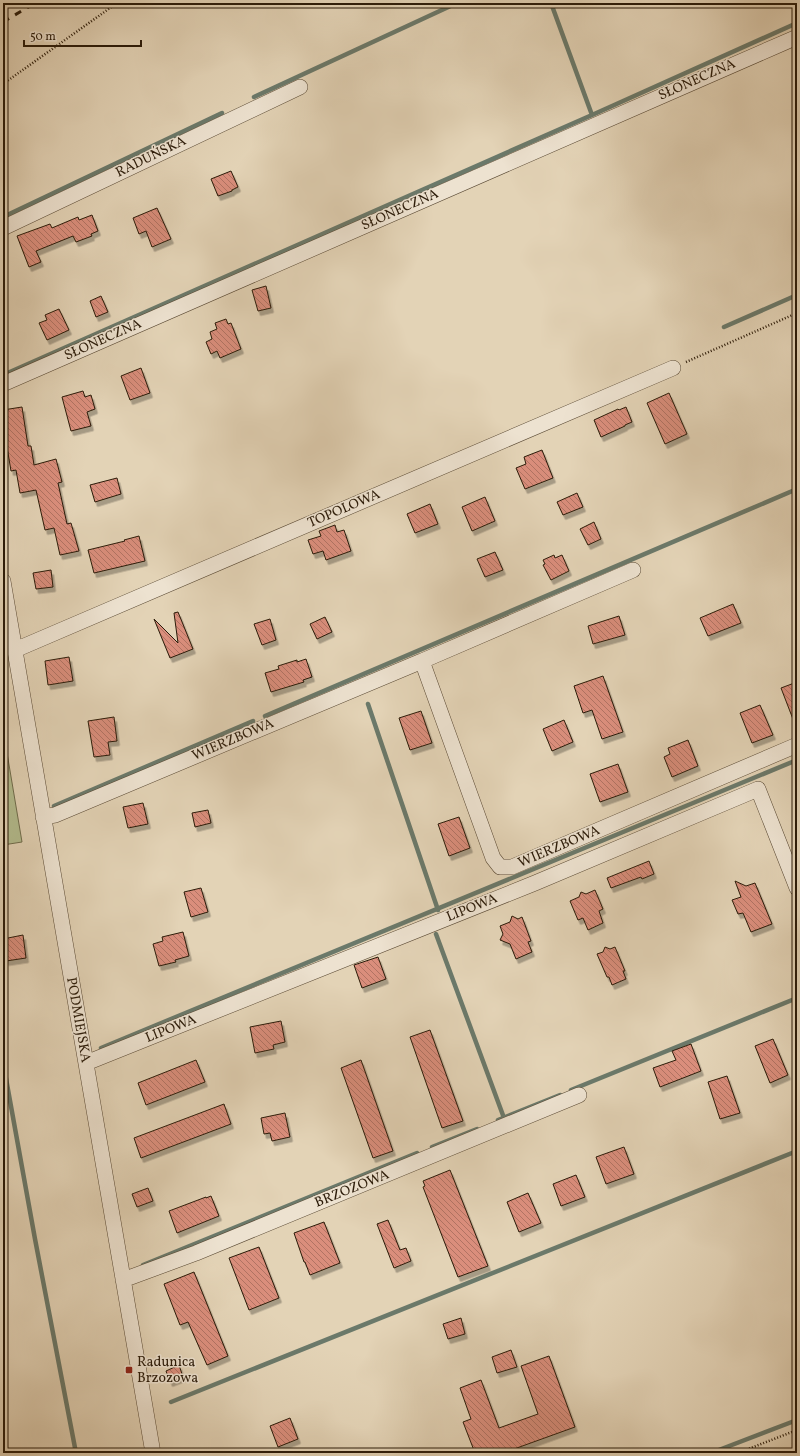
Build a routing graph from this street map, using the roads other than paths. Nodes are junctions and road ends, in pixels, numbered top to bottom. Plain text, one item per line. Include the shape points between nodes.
1 (797, 37) edge
2 (300, 87) dead end
3 (3, 228) edge
4 (673, 368) road end
5 (3, 384) edge
6 (633, 570) dead end
7 (3, 584) edge
8 (15, 650) junction
9 (422, 662) junction
10 (797, 745) edge
11 (43, 817) junction
12 (797, 888) edge
13 (86, 1063) junction
14 (579, 1095) dead end
15 (123, 1280) junction
16 (153, 1453) edge

1 - 5 street, SŁONECZNA
2 - 3 street, RADUŃSKA
4 - 8 street, TOPOLOWA
6 - 9 street, WIERZBOWA
7 - 8 street, PODMIEJSKA
8 - 11 street, PODMIEJSKA
9 - 10 street, WIERZBOWA via 493,858 500,867 512,867
9 - 11 street, WIERZBOWA via 54,816
11 - 13 street, PODMIEJSKA
12 - 13 street, LIPOWA via 758,789 535,883
13 - 15 street, PODMIEJSKA
14 - 15 street, BRZOZOWA via 196,1253
15 - 16 street, PODMIEJSKA

